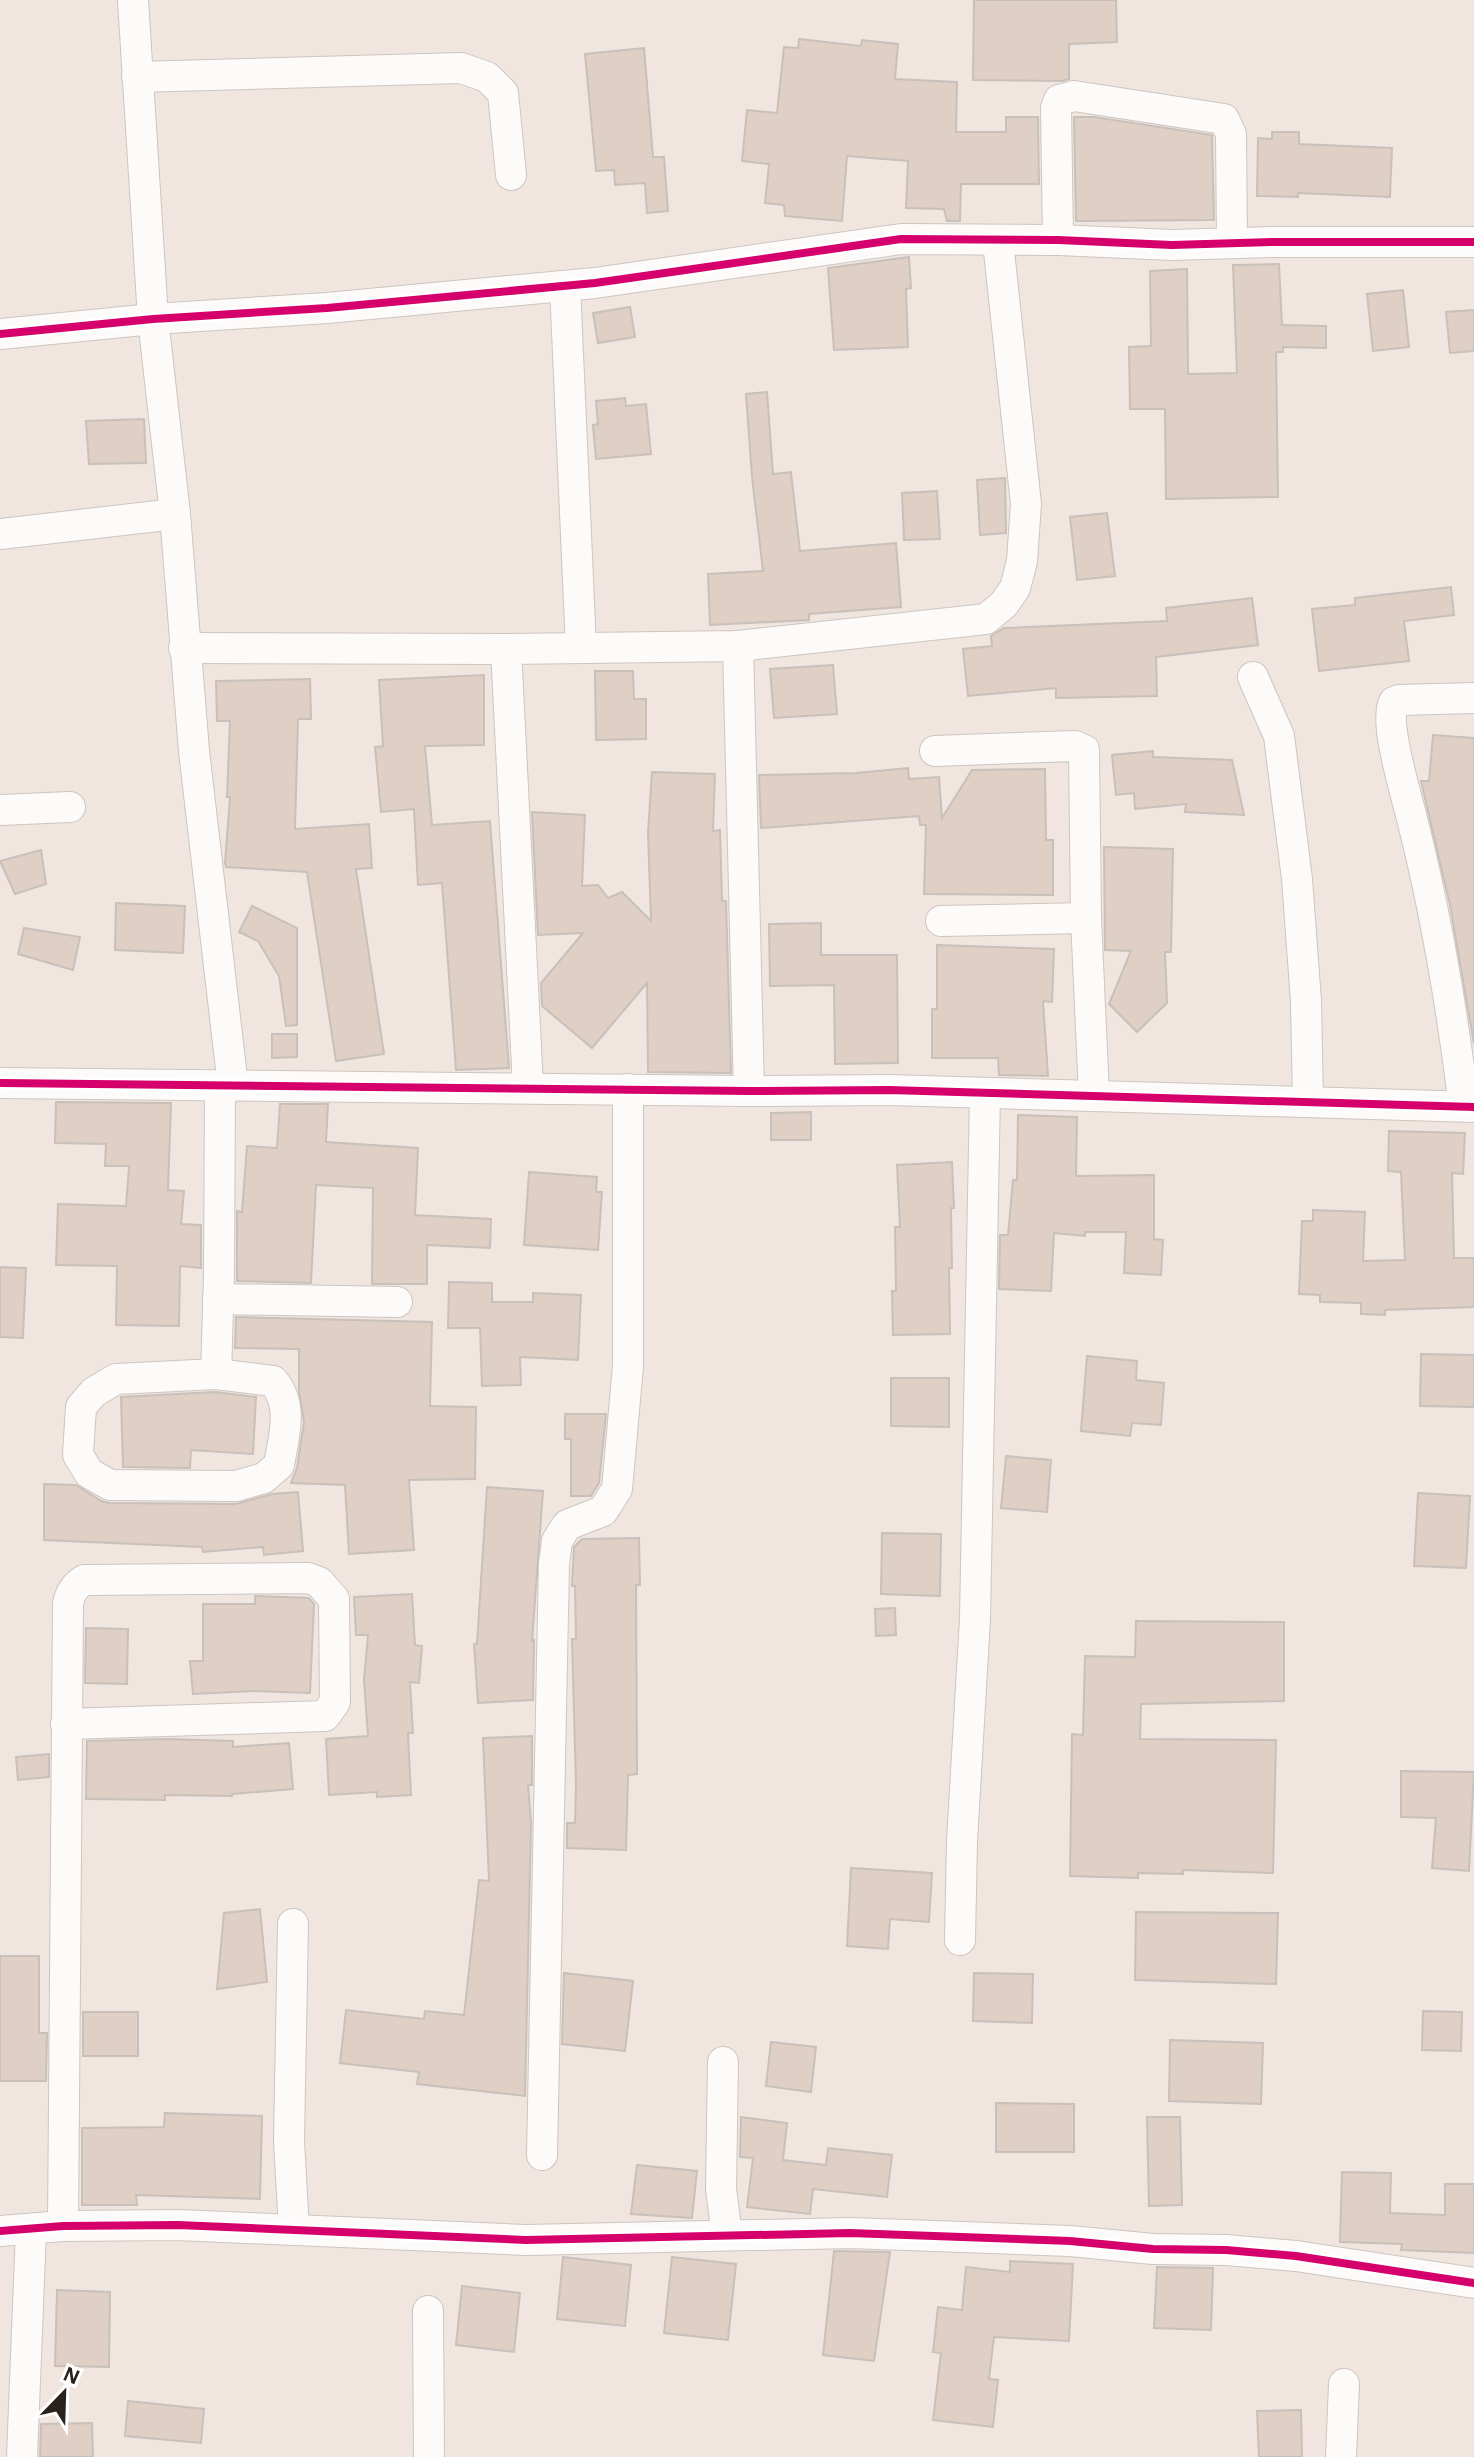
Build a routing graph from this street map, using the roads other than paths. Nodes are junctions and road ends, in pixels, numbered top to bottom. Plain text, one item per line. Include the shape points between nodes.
1 (133, 0) edge
2 (137, 77) junction
3 (511, 175) dead end
4 (1058, 240) junction
5 (998, 242) junction
6 (1474, 242) edge
7 (1232, 243) junction
8 (565, 286) junction
9 (153, 319) junction
10 (0, 334) edge
11 (175, 514) junction
12 (0, 534) edge
13 (738, 646) junction
14 (184, 648) junction
15 (581, 648) junction
16 (506, 649) junction
17 (1253, 677) dead end
18 (1474, 698) edge
19 (935, 751) dead end
20 (70, 807) dead end
21 (0, 810) edge
22 (1086, 918) junction
23 (941, 921) dead end
24 (0, 1083) edge
25 (226, 1086) junction
26 (528, 1087) junction
27 (628, 1089) junction
28 (749, 1091) junction
29 (985, 1093) junction
30 (1094, 1095) junction
31 (1308, 1101) junction
32 (1469, 1106) edge
33 (218, 1299) junction
34 (397, 1302) dead end
35 (216, 1374) junction
36 (66, 1724) junction
37 (293, 1924) dead end
38 (960, 1940) dead end
39 (723, 2062) dead end
40 (542, 2155) dead end
41 (63, 2226) junction
42 (294, 2229) junction
43 (31, 2230) junction
44 (0, 2231) edge
45 (727, 2235) junction
46 (1474, 2283) edge
47 (428, 2311) dead end
48 (1344, 2384) dead end
49 (22, 2457) edge
50 (429, 2457) edge
51 (1341, 2457) edge

1 - 2 street
2 - 3 street via 461,68 487,77 503,93
2 - 9 street
4 - 5 street
4 - 7 street
4 - 7 street via 1056,108 1059,100 1074,96 1224,119 1231,134
5 - 8 street via 901,239
5 - 13 street via 1026,504 1015,588 986,619
6 - 7 street
8 - 9 street
8 - 15 street
9 - 10 street
9 - 11 street
11 - 12 street
11 - 14 street
13 - 15 street
13 - 28 street
14 - 16 street
14 - 25 street
15 - 16 street
16 - 26 street
17 - 31 street via 1279,736 1297,879
18 - 32 street via 1399,700 1391,714 1425,863
19 - 22 street via 1075,746 1084,750
20 - 21 street
22 - 23 street
22 - 30 street
24 - 25 street
25 - 26 street
25 - 33 street
26 - 27 street
27 - 28 street
27 - 40 street via 628,1366 617,1489 603,1511 567,1525 557,1541 554,1564
28 - 29 street
29 - 30 street
29 - 38 street via 975,1619
30 - 31 street
31 - 32 street
33 - 34 street
33 - 35 street
35 - 35 street via 273,1381 282,1391 287,1412 279,1465 264,1478 236,1486 110,1485 89,1473 78,1455 81,1407 94,1392 116,1379
36 - 36 street via 68,1604 84,1580 308,1578 334,1599 335,1702 325,1716
36 - 41 street
37 - 42 street via 289,2141
39 - 45 street via 721,2189
41 - 42 street
41 - 43 street
42 - 45 street via 526,2240
43 - 44 street
43 - 49 street
45 - 46 street via 850,2233 1226,2250
47 - 50 street
48 - 51 street

